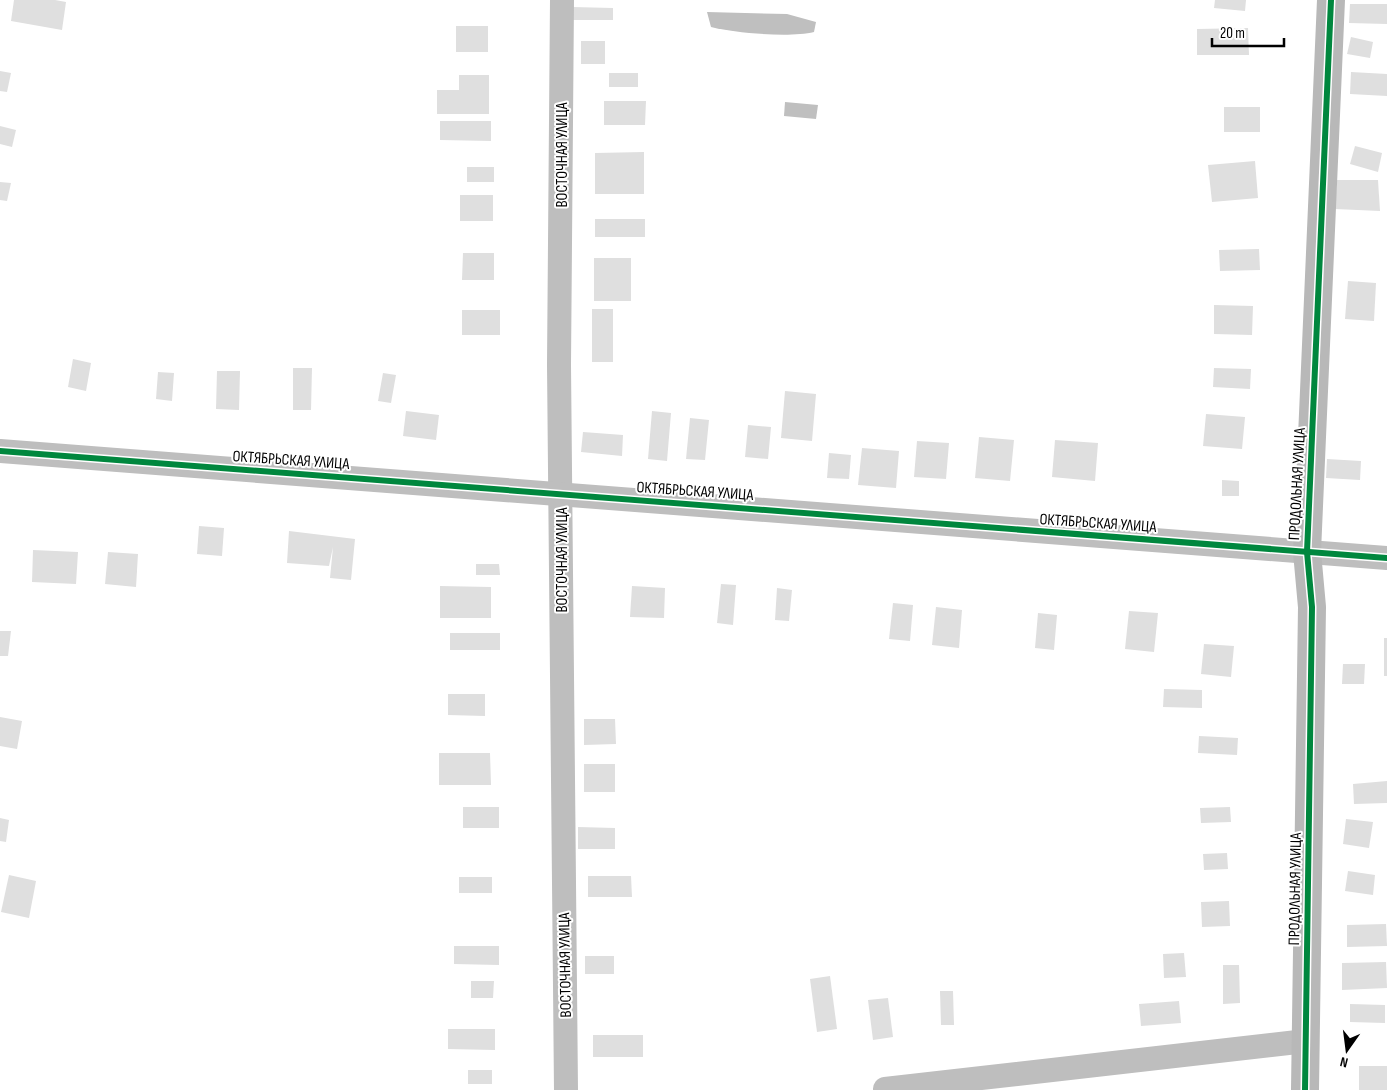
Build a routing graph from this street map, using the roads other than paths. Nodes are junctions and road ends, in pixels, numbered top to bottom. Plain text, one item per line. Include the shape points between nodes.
1 (562, 0) edge
2 (1332, 0) edge
3 (0, 451) edge
4 (561, 494) junction
5 (1307, 552) junction
6 (1387, 558) edge
7 (1306, 1041) junction
8 (885, 1089) edge
9 (566, 1090) edge
10 (1305, 1090) edge

1 - 4 street, ВОСТОЧНАЯ УЛИЦА
2 - 5 street, ПРОДОЛЬНАЯ УЛИЦА
3 - 4 street, ОКТЯБРЬСКАЯ УЛИЦА
4 - 5 street, ОКТЯБРЬСКАЯ УЛИЦА
4 - 9 street, ВОСТОЧНАЯ УЛИЦА
5 - 6 street, ОКТЯБРЬСКАЯ УЛИЦА
5 - 7 street, ПРОДОЛЬНАЯ УЛИЦА via 1312,607
7 - 8 street
7 - 10 street, ПРОДОЛЬНАЯ УЛИЦА

